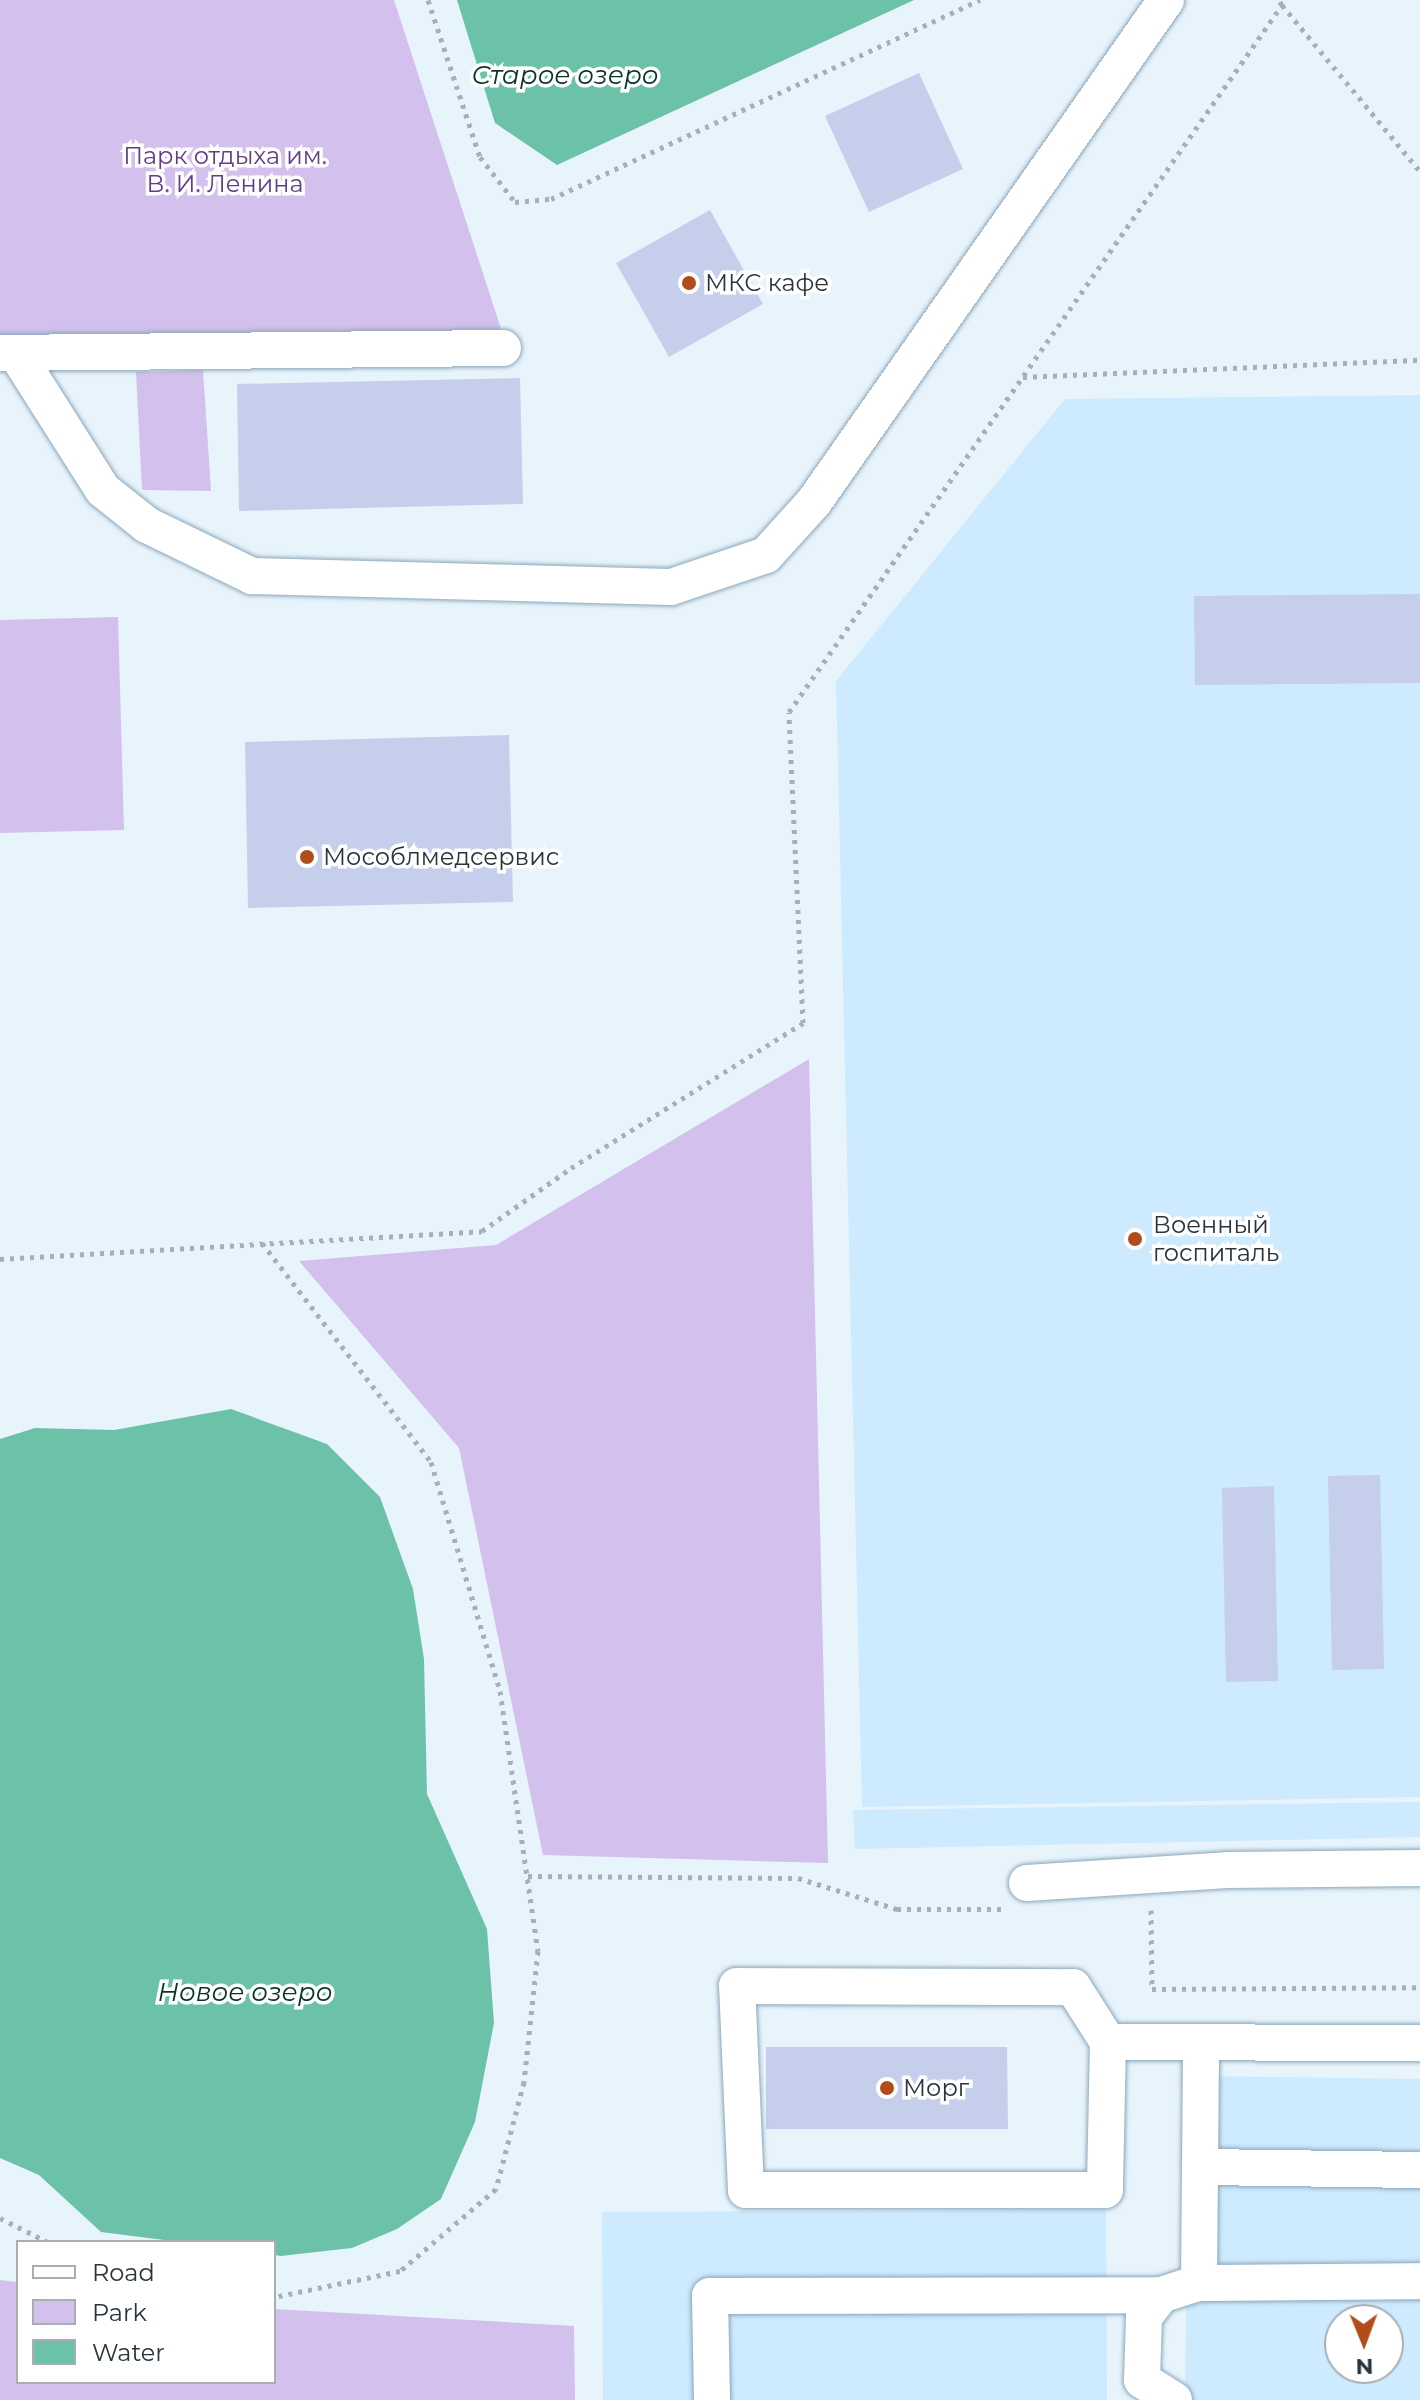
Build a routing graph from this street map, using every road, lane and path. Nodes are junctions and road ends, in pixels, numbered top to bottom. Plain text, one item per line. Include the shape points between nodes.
1 (428, 0) edge
2 (980, 0) edge
3 (1166, 0) edge
4 (1280, 2) edge
5 (1420, 171) edge
6 (503, 348) dead end
7 (8, 353) edge
8 (1420, 360) edge
9 (1023, 377) junction
10 (261, 1243) junction
11 (0, 1259) edge
12 (1420, 1868) edge
13 (528, 1876) junction
14 (1018, 1896) joint
15 (1135, 1908) dead end
16 (1420, 1987) edge
17 (1108, 2042) junction
18 (1201, 2043) junction
19 (1420, 2043) edge
20 (1203, 2167) junction
21 (1420, 2170) edge
22 (0, 2218) edge
23 (44, 2240) edge
24 (1420, 2281) edge
25 (1199, 2283) junction
26 (1161, 2295) junction
27 (276, 2297) edge
28 (712, 2400) edge
29 (1174, 2400) edge

1 - 2 path via 480,157 515,202 551,199
3 - 7 street via 814,502 766,555 671,587 252,576 147,525 103,490
4 - 5 path
4 - 9 path
6 - 7 street
8 - 9 path
9 - 10 path via 789,712 803,1023 571,1168 482,1231
10 - 11 path
10 - 13 path via 431,1462 500,1691
12 - 14 street via 1227,1870
13 - 14 path via 798,1878 897,1909
13 - 27 path via 538,1951 524,2082 496,2189 400,2271
15 - 16 path via 1151,1908 1152,1989
17 - 17 street via 1073,1987 737,1986 746,2190 1105,2190
17 - 18 street
18 - 19 street
18 - 20 street
20 - 21 street
20 - 25 street
22 - 23 path
24 - 25 street
25 - 26 street
26 - 28 street via 710,2296
26 - 29 street via 1144,2317 1142,2380

